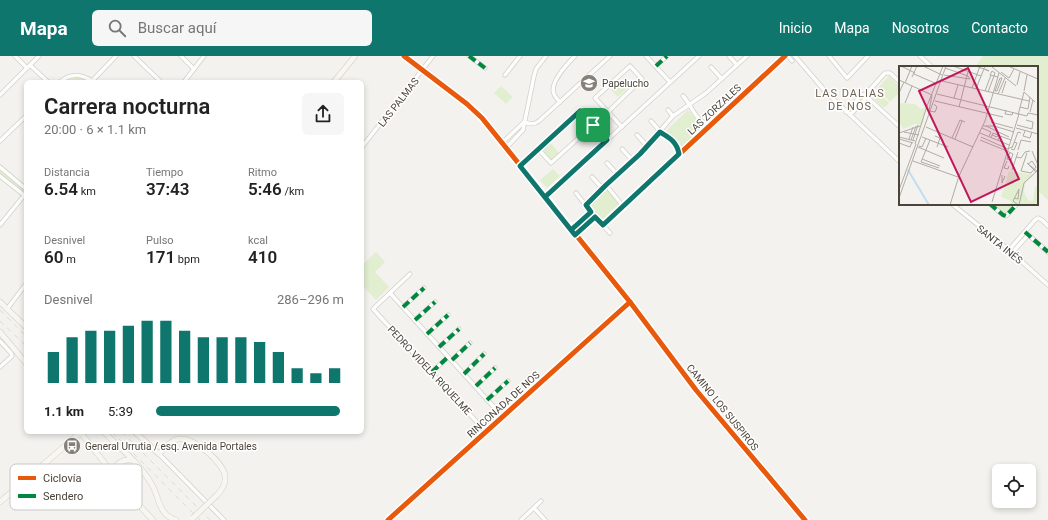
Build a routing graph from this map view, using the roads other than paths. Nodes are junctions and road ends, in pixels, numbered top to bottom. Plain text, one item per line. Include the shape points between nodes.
1 (15, 56) edge
2 (39, 56) edge
3 (116, 56) edge
4 (134, 56) edge
5 (181, 56) edge
6 (204, 56) edge
7 (355, 56) edge
8 (404, 56) edge
9 (433, 56) edge
10 (469, 56) edge
11 (520, 56) edge
12 (546, 56) edge
13 (575, 56) edge
14 (610, 56) edge
15 (646, 56) edge
16 (666, 56) edge
17 (699, 56) edge
18 (729, 56) edge
19 (747, 56) edge
20 (787, 56) edge
21 (795, 56) edge
22 (829, 56) edge
23 (868, 56) edge
24 (920, 56) edge
25 (792, 61) dead end
26 (737, 65) junction
27 (656, 66) junction
28 (931, 66) edge
29 (28, 67) junction
30 (711, 67) dead end
31 (484, 68) dead end
32 (194, 69) junction
33 (422, 70) junction
34 (505, 75) dead end
35 (722, 79) junction
36 (45, 80) edge
37 (63, 80) edge
38 (90, 80) edge
39 (93, 80) edge
40 (159, 80) edge
41 (186, 80) edge
42 (336, 80) edge
43 (899, 81) edge
44 (670, 82) junction
45 (0, 94) edge
46 (867, 95) junction
47 (683, 96) dead end
48 (560, 102) junction
49 (690, 105) junction
50 (668, 110) dead end
51 (608, 112) junction
52 (848, 114) junction
53 (673, 116) junction
54 (24, 118) edge
55 (651, 121) dead end
56 (524, 122) junction
57 (593, 125) junction
58 (709, 126) junction
59 (899, 126) edge
60 (622, 127) junction
61 (660, 132) junction
62 (637, 135) dead end
63 (607, 140) junction
64 (0, 141) edge
65 (364, 144) edge
66 (502, 144) junction
67 (647, 146) junction
68 (506, 148) junction
69 (622, 149) dead end
70 (539, 150) junction
71 (679, 154) junction
72 (633, 161) junction
73 (899, 161) edge
74 (608, 163) dead end
75 (520, 166) junction
76 (0, 168) edge
77 (617, 174) junction
78 (0, 176) edge
79 (592, 177) dead end
80 (606, 185) junction
81 (24, 187) edge
82 (602, 188) junction
83 (24, 193) edge
84 (576, 193) dead end
85 (24, 195) edge
86 (545, 197) junction
87 (586, 205) junction
88 (953, 205) edge
89 (991, 205) edge
90 (1016, 205) edge
91 (623, 206) junction
92 (591, 212) junction
93 (595, 217) junction
94 (0, 225) edge
95 (603, 225) junction
96 (1048, 226) edge
97 (571, 230) junction
98 (610, 233) dead end
99 (1027, 233) junction
100 (575, 235) junction
101 (1011, 251) junction
102 (1048, 252) edge
103 (410, 274) dead end
104 (1048, 285) edge
105 (24, 287) edge
106 (424, 288) dead end
107 (390, 293) junction
108 (0, 302) edge
109 (435, 302) dead end
110 (630, 302) junction
111 (403, 307) junction
112 (7, 309) junction
113 (448, 315) dead end
114 (415, 320) junction
115 (24, 326) edge
116 (459, 329) dead end
117 (0, 332) edge
118 (427, 334) junction
119 (0, 341) edge
120 (470, 343) dead end
121 (439, 347) junction
122 (484, 354) dead end
123 (450, 359) junction
124 (24, 360) edge
125 (0, 367) edge
126 (495, 368) dead end
127 (432, 372) junction
128 (464, 374) junction
129 (508, 381) dead end
130 (476, 386) junction
131 (487, 400) junction
132 (503, 417) junction
133 (486, 432) junction
134 (78, 434) edge
135 (82, 434) edge
136 (106, 434) edge
137 (137, 434) edge
138 (159, 454) junction
139 (132, 460) junction
140 (43, 464) edge
141 (106, 464) edge
142 (118, 464) edge
143 (135, 464) edge
144 (142, 472) edge
145 (10, 493) edge
146 (541, 501) dead end
147 (0, 502) edge
148 (534, 508) junction
149 (142, 509) edge
150 (191, 519) edge
151 (153, 520) edge
152 (176, 520) edge
153 (224, 520) edge
154 (388, 520) edge
155 (521, 520) edge
156 (545, 520) edge
157 (806, 520) edge

1 - 29 street
2 - 29 street
3 - 39 street
4 - 40 street
5 - 32 street
6 - 32 street
7 - 42 street
8 - 33 street, CAMINO LOS SUSPIROS
9 - 33 street, LAS PALMAS
10 - 31 street
11 - 34 street
12 - 56 street via 536,69
13 - 48 street via 560,73 554,88 554,94
14 - 48 street
15 - 27 street
16 - 27 street
17 - 44 street
18 - 26 street
19 - 26 street
20 - 25 street
20 - 58 street, LAS ZORZALES
21 - 52 street
22 - 23 street via 847,78
24 - 28 street
26 - 35 street
27 - 44 street
29 - 36 street
29 - 45 street
30 - 35 street
32 - 41 street
33 - 65 street, LAS PALMAS
33 - 66 street, CAMINO LOS SUSPIROS via 482,118
35 - 49 street
37 - 38 street via 68,76 77,75
43 - 46 street via 887,73
44 - 60 street
46 - 52 street
46 - 59 street
47 - 49 street
48 - 56 street via 536,124
49 - 53 street
49 - 58 street via 698,119
50 - 53 street
51 - 51 street via 642,80 630,66 595,98
51 - 60 street
52 - 73 street
53 - 61 street
54 - 64 street
55 - 61 street
56 - 66 street
56 - 68 street via 521,133
57 - 63 street
57 - 70 street via 551,163
57 - 70 street via 580,111
58 - 71 street, LAS ZORZALES
60 - 63 street
61 - 67 street
61 - 71 street via 672,139
62 - 67 street
63 - 86 street
66 - 68 street, CAMINO LOS SUSPIROS
67 - 72 street
68 - 75 street, CAMINO LOS SUSPIROS
69 - 72 street
70 - 75 street
71 - 91 street, LAS ZORZALES
72 - 77 street
74 - 77 street
75 - 86 street, CAMINO LOS SUSPIROS
76 - 81 street
77 - 80 street
78 - 83 street
79 - 82 street
80 - 82 street
80 - 91 street
82 - 87 street
84 - 87 street
85 - 94 street
86 - 97 street, CAMINO LOS SUSPIROS
87 - 92 street
88 - 101 street, SANTA INÉS
89 - 90 street via 1006,216
91 - 95 street, LAS ZORZALES
92 - 93 street
92 - 97 street
93 - 95 street
93 - 100 street
95 - 98 street
96 - 99 street via 1038,218
97 - 100 street, CAMINO LOS SUSPIROS
99 - 101 street
99 - 102 street
100 - 110 street, CAMINO LOS SUSPIROS
101 - 104 street, SANTA INÉS
103 - 107 street
105 - 112 street
106 - 111 street
107 - 111 street
107 - 127 street, PEDRO VIDELA RIQUELME via 373,309
108 - 112 street
109 - 114 street
110 - 132 street, RINCONADA DE NOS
110 - 157 street, CAMINO LOS SUSPIROS via 696,390
111 - 114 street
112 - 115 street
113 - 118 street
114 - 118 street
116 - 121 street
117 - 124 street
118 - 121 street
119 - 125 street via 12,356
120 - 123 street
121 - 123 street
122 - 128 street
123 - 127 street
123 - 128 street
126 - 130 street
127 - 133 street, PEDRO VIDELA RIQUELME
128 - 130 street
129 - 131 street
130 - 131 street
131 - 132 street
132 - 133 street, RINCONADA DE NOS
133 - 154 street, RINCONADA DE NOS
134 - 140 street
135 - 141 street
136 - 139 street
137 - 138 street
138 - 150 street, bridge via 168,445 186,439 197,444 224,472 224,484 217,495
138 - 153 street
139 - 142 street via 124,460
139 - 143 street
144 - 152 street via 155,489 162,511
145 - 147 street
146 - 148 street
148 - 155 street
148 - 156 street
149 - 151 street

